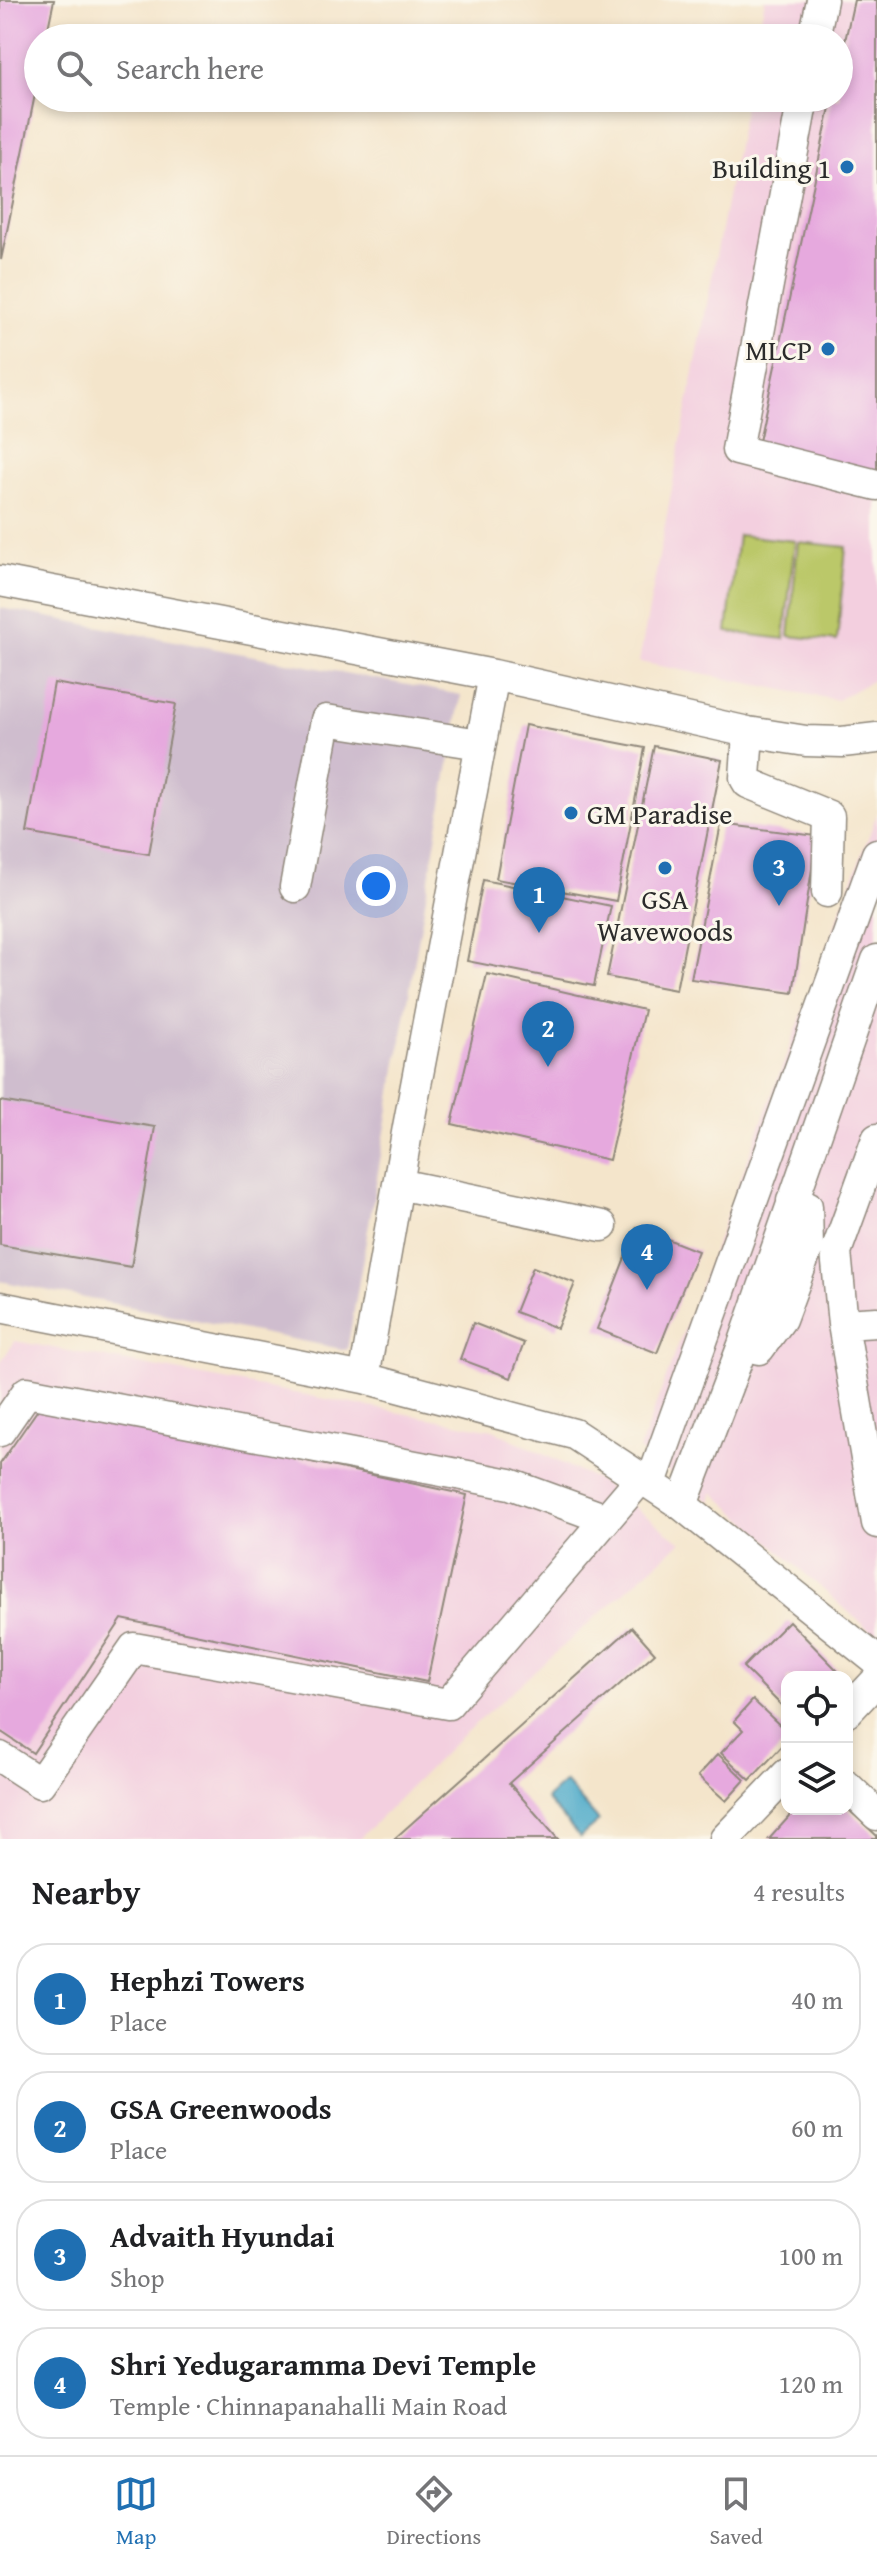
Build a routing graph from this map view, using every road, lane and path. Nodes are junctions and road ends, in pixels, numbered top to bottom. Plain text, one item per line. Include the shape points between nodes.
1 (822, 0) edge
2 (817, 24) edge
3 (800, 112) edge
4 (877, 485) edge
5 (0, 581) edge
6 (494, 675) junction
7 (748, 732) junction
8 (877, 738) edge
9 (480, 744) junction
10 (877, 854) edge
11 (295, 887) dead end
12 (827, 892) dead end
13 (877, 960) edge
14 (877, 1139) edge
15 (398, 1184) junction
16 (602, 1226) dead end
17 (0, 1307) edge
18 (877, 1322) edge
19 (843, 1324) junction
20 (364, 1378) junction
21 (0, 1431) edge
22 (647, 1480) junction
23 (682, 1505) junction
24 (606, 1519) junction
25 (877, 1523) edge
26 (877, 1661) edge
27 (877, 1680) edge
28 (853, 1706) edge
29 (0, 1757) edge
30 (781, 1780) edge
31 (853, 1792) edge
32 (877, 1815) edge
33 (725, 1839) edge

1 - 2 street
3 - 4 street via 737,450
5 - 6 street
6 - 7 street
6 - 9 street
7 - 8 street via 806,741
7 - 12 street via 748,783 829,816
9 - 11 street via 326,720
9 - 15 street
10 - 22 street
13 - 23 street
14 - 19 street via 836,1252
15 - 16 street
15 - 20 street
17 - 20 street
18 - 19 street
19 - 25 street
20 - 22 street via 574,1434
21 - 24 street via 27,1392 510,1484
22 - 23 street
22 - 24 street
23 - 26 street
24 - 29 street via 448,1704 134,1648 40,1783
27 - 28 street
30 - 33 street
31 - 32 street

